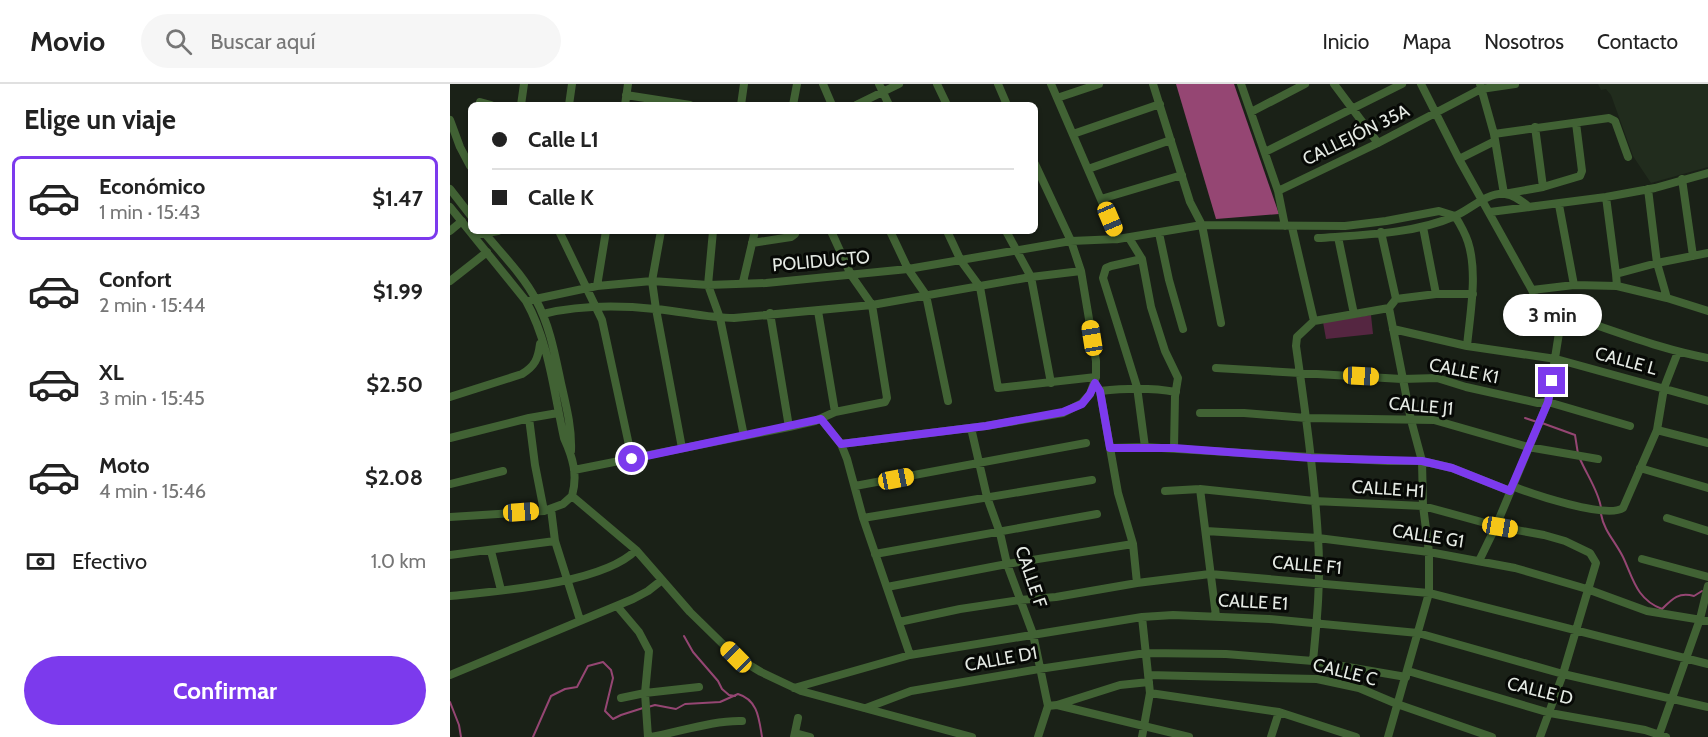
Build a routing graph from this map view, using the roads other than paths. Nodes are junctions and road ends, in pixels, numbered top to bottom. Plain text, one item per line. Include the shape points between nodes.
1 (524, 84) edge
2 (572, 84) edge
3 (628, 84) edge
4 (744, 84) edge
5 (797, 84) edge
6 (822, 84) edge
7 (899, 84) edge
8 (937, 84) edge
9 (998, 84) edge
10 (1051, 84) edge
11 (1100, 84) edge
12 (1154, 84) edge
13 (1241, 84) edge
14 (1305, 84) edge
15 (1334, 84) edge
16 (1402, 84) edge
17 (1420, 84) edge
18 (1515, 84) edge
19 (1500, 85) edge
20 (1480, 86) edge
21 (881, 88) edge
22 (626, 95) junction
23 (1057, 98) junction
24 (521, 102) edge
25 (569, 102) edge
26 (625, 102) edge
27 (671, 102) edge
28 (741, 102) edge
29 (794, 102) edge
30 (831, 102) edge
31 (860, 102) edge
32 (888, 102) edge
33 (946, 102) edge
34 (1007, 102) edge
35 (1160, 104) junction
36 (1352, 107) junction
37 (1251, 112) junction
38 (1436, 114) junction
39 (450, 120) edge
40 (1576, 123) junction
41 (1535, 128) junction
42 (1073, 134) junction
43 (1494, 137) junction
44 (1171, 140) junction
45 (1378, 143) junction
46 (1265, 152) junction
47 (1628, 157) dead end
48 (1459, 159) junction
49 (468, 162) edge
50 (1038, 170) edge
51 (1088, 170) junction
52 (1708, 173) edge
53 (1182, 175) junction
54 (1682, 179) junction
55 (1543, 188) junction
56 (1648, 189) junction
57 (450, 190) edge
58 (1278, 191) junction
59 (1504, 194) junction
60 (1606, 197) junction
61 (1101, 199) junction
62 (1481, 201) junction
63 (1559, 205) junction
64 (450, 207) edge
65 (1529, 207) junction
66 (468, 212) edge
67 (1490, 212) junction
68 (1455, 216) junction
69 (462, 221) junction
70 (1202, 225) junction
71 (1289, 226) junction
72 (1422, 227) junction
73 (468, 229) edge
74 (450, 231) edge
75 (1381, 232) junction
76 (1159, 233) junction
77 (478, 234) edge
78 (486, 234) edge
79 (560, 234) edge
80 (606, 234) edge
81 (660, 234) edge
82 (713, 234) edge
83 (754, 234) edge
84 (795, 234) edge
85 (832, 234) edge
86 (891, 234) edge
87 (948, 234) edge
88 (1008, 234) edge
89 (473, 236) joint
90 (1338, 237) junction
91 (1129, 238) junction
92 (1318, 238) dead end
93 (1118, 239) junction
94 (1071, 241) junction
95 (752, 243) junction
96 (1016, 251) junction
97 (487, 252) junction
98 (1708, 252) edge
99 (1693, 256) junction
100 (1142, 259) junction
101 (961, 261) junction
102 (1657, 263) junction
103 (908, 269) junction
104 (1081, 271) junction
105 (1616, 274) junction
106 (851, 275) junction
107 (1031, 277) junction
108 (450, 281) edge
109 (652, 281) junction
110 (743, 282) junction
111 (708, 285) junction
112 (1574, 285) junction
113 (597, 286) junction
114 (1617, 286) junction
115 (980, 287) junction
116 (587, 288) junction
117 (1532, 290) junction
118 (1436, 294) junction
119 (1473, 294) junction
120 (926, 295) junction
121 (536, 298) junction
122 (1667, 298) junction
123 (1395, 299) junction
124 (526, 301) junction
125 (595, 305) junction
126 (872, 305) junction
127 (1389, 308) junction
128 (656, 309) junction
129 (818, 311) junction
130 (1708, 311) edge
131 (770, 313) junction
132 (543, 314) junction
133 (1354, 314) junction
134 (1562, 314) junction
135 (720, 318) junction
136 (1314, 321) junction
137 (1221, 323) dead end
138 (1183, 329) dead end
139 (1393, 329) junction
140 (541, 334) junction
141 (1467, 346) junction
142 (1678, 352) junction
143 (1708, 358) edge
144 (1556, 359) junction
145 (1216, 368) dead end
146 (1300, 373) junction
147 (1402, 379) junction
148 (1051, 382) junction
149 (1097, 384) junction
150 (1137, 387) junction
151 (1664, 388) junction
152 (1176, 392) junction
153 (450, 397) edge
154 (948, 401) dead end
155 (1708, 401) edge
156 (1548, 402) junction
157 (558, 412) junction
158 (835, 412) junction
159 (1200, 413) dead end
160 (1305, 417) junction
161 (530, 418) junction
162 (821, 419) junction
163 (1411, 420) junction
164 (1630, 426) dead end
165 (789, 427) junction
166 (971, 428) junction
167 (1657, 430) junction
168 (744, 436) junction
169 (450, 438) edge
170 (1086, 443) dead end
171 (1708, 443) edge
172 (841, 444) junction
173 (1144, 447) junction
174 (1528, 447) junction
175 (682, 448) junction
176 (1110, 448) junction
177 (1174, 448) junction
178 (571, 454) junction
179 (1311, 458) junction
180 (632, 459) junction
181 (1598, 459) dead end
182 (1422, 461) junction
183 (979, 463) junction
184 (1640, 468) junction
185 (574, 470) junction
186 (503, 471) dead end
187 (1092, 480) dead end
188 (450, 484) edge
189 (855, 486) junction
190 (1511, 488) junction
191 (1708, 488) edge
192 (1200, 489) junction
193 (1165, 491) dead end
194 (572, 496) junction
195 (987, 497) junction
196 (1314, 501) junction
197 (1423, 506) junction
198 (548, 510) junction
199 (1097, 514) dead end
200 (450, 516) edge
201 (863, 518) junction
202 (1667, 518) dead end
203 (1496, 526) junction
204 (1206, 531) junction
205 (1708, 531) edge
206 (1000, 533) junction
207 (1318, 538) junction
208 (555, 541) junction
209 (1133, 544) junction
210 (636, 550) junction
211 (491, 551) junction
212 (1429, 552) junction
213 (875, 554) junction
214 (450, 555) edge
215 (1642, 559) dead end
216 (1479, 561) junction
217 (1007, 564) junction
218 (1210, 574) junction
219 (1708, 577) edge
220 (567, 579) junction
221 (662, 580) junction
222 (1319, 582) junction
223 (1137, 583) junction
224 (1708, 586) edge
225 (887, 587) junction
226 (1587, 589) junction
227 (501, 590) junction
228 (1429, 593) junction
229 (450, 596) edge
230 (1020, 600) junction
231 (617, 606) junction
232 (1216, 616) junction
233 (1142, 617) junction
234 (580, 620) junction
235 (1704, 620) edge
236 (899, 622) junction
237 (1316, 623) junction
238 (1575, 631) junction
239 (1418, 633) junction
240 (1033, 634) junction
241 (1146, 653) junction
242 (910, 655) junction
243 (1684, 658) junction
244 (1313, 661) junction
245 (1708, 664) edge
246 (1039, 669) junction
247 (1407, 674) junction
248 (1563, 674) junction
249 (450, 675) edge
250 (1149, 679) junction
251 (699, 687) dead end
252 (794, 688) junction
253 (645, 693) junction
254 (1150, 693) junction
255 (621, 698) dead end
256 (1671, 698) junction
257 (1397, 704) junction
258 (1052, 706) junction
259 (1708, 707) edge
260 (866, 708) junction
261 (1279, 712) junction
262 (1550, 713) junction
263 (798, 718) dead end
264 (742, 721) dead end
265 (1143, 725) junction
266 (680, 735) edge
267 (794, 735) edge
268 (1663, 736) edge
269 (649, 737) edge
270 (810, 737) edge
271 (972, 737) edge
272 (1038, 737) edge
273 (1142, 737) edge
274 (1189, 737) edge
275 (1271, 737) edge
276 (1356, 737) edge
277 (1388, 737) edge
278 (1492, 737) edge
279 (1540, 737) edge

1 - 24 street
2 - 25 street
3 - 22 street
4 - 28 street
5 - 29 street
6 - 30 street
7 - 21 street
8 - 33 street
9 - 34 street
10 - 23 street
11 - 23 street
12 - 35 street
13 - 37 street
14 - 37 street
15 - 36 street
16 - 36 street
17 - 38 street
18 - 19 street, CALLEJÓN 35A
19 - 20 street, CALLEJÓN 35A
20 - 38 street, CALLEJÓN 35A
20 - 43 street
21 - 31 street
21 - 32 street
22 - 26 street
22 - 27 street
23 - 42 street
35 - 42 street
35 - 44 street
36 - 45 street
36 - 46 street
37 - 46 street
38 - 45 street, CALLEJÓN 35A
38 - 48 street
39 - 49 street
40 - 41 street
40 - 47 street via 1610,118 1615,121
40 - 55 street via 1580,176
41 - 43 street
41 - 55 street
42 - 51 street
43 - 48 street
43 - 59 street
44 - 51 street
44 - 53 street
45 - 58 street, CALLEJÓN 35A
46 - 58 street
48 - 62 street
50 - 94 street
51 - 61 street
52 - 54 street
53 - 61 street
53 - 70 street
54 - 56 street
54 - 99 street
55 - 59 street
56 - 60 street
56 - 102 street
57 - 66 street
58 - 71 street
59 - 62 street
59 - 65 street
60 - 63 street
60 - 105 street
61 - 93 street
62 - 67 street
62 - 68 street
63 - 65 street
63 - 112 street
64 - 69 street
65 - 67 street
67 - 117 street
68 - 71 street, POLIDUCTO via 1439,211 1355,225
68 - 72 street
68 - 119 street via 1470,253
69 - 73 street
69 - 74 street
70 - 71 street, POLIDUCTO
70 - 76 street, POLIDUCTO
70 - 137 street
71 - 136 street
72 - 75 street
72 - 118 street
75 - 90 street
75 - 123 street
76 - 91 street, POLIDUCTO
76 - 138 street
77 - 89 street
78 - 121 street
79 - 116 street
80 - 113 street
81 - 109 street
82 - 111 street
83 - 95 street
84 - 95 street
85 - 106 street
86 - 103 street
87 - 101 street
88 - 96 street
89 - 97 street
90 - 92 street
90 - 133 street
91 - 93 street, POLIDUCTO
91 - 100 street
93 - 94 street, POLIDUCTO
94 - 96 street, POLIDUCTO
94 - 104 street
95 - 110 street
96 - 101 street, POLIDUCTO
96 - 107 street
97 - 108 street
97 - 124 street
98 - 99 street
99 - 102 street
100 - 150 street via 1106,268 1103,278
100 - 152 street via 1151,307 1178,378
101 - 103 street, POLIDUCTO
101 - 115 street
102 - 105 street
102 - 122 street
103 - 106 street, POLIDUCTO
103 - 120 street
104 - 107 street
104 - 149 street
105 - 114 street
106 - 110 street, POLIDUCTO
106 - 126 street
107 - 115 street
107 - 148 street
109 - 111 street, POLIDUCTO
109 - 113 street, POLIDUCTO
109 - 128 street
110 - 111 street, POLIDUCTO
111 - 135 street
112 - 114 street
112 - 117 street
113 - 116 street, POLIDUCTO
114 - 122 street
115 - 120 street
115 - 148 street via 997,386
116 - 121 street, POLIDUCTO
116 - 125 street
117 - 134 street via 1536,301
118 - 119 street
118 - 123 street
119 - 141 street
120 - 126 street
120 - 154 street
121 - 124 street, POLIDUCTO
121 - 132 street
122 - 130 street
123 - 127 street
124 - 140 street
125 - 128 street
125 - 132 street
125 - 180 street via 602,320
126 - 129 street
126 - 158 street via 887,398 885,402
127 - 133 street
127 - 139 street
128 - 135 street
128 - 175 street
129 - 131 street
129 - 158 street
131 - 135 street
131 - 165 street
132 - 178 street via 567,411
133 - 136 street
134 - 142 street
134 - 144 street
135 - 168 street
136 - 146 street via 1297,338
139 - 141 street, CALLE L
139 - 147 street
140 - 153 street via 532,368
140 - 157 street
141 - 144 street, CALLE L
142 - 143 street
142 - 151 street
144 - 151 street, CALLE L
144 - 156 street
145 - 146 street, CALLE K1
146 - 147 street, CALLE K1
146 - 160 street
147 - 156 street, CALLE K1 via 1437,378 1538,403
147 - 163 street
148 - 149 street
149 - 150 street
149 - 166 street via 1082,404 1063,412
149 - 176 street
150 - 152 street
150 - 173 street
151 - 155 street, CALLE L
151 - 167 street
152 - 177 street
156 - 164 street, CALLE K1
156 - 174 street
157 - 161 street
157 - 178 street
158 - 162 street
159 - 160 street, CALLE J1
160 - 163 street, CALLE J1
160 - 179 street
161 - 169 street
161 - 198 street via 536,465
162 - 165 street
162 - 172 street
163 - 174 street, CALLE J1 via 1434,420
163 - 182 street
165 - 168 street
166 - 172 street
166 - 183 street, CALLE F
167 - 171 street
167 - 184 street
168 - 175 street
170 - 183 street
172 - 189 street
173 - 176 street
173 - 177 street
174 - 181 street, CALLE J1
174 - 190 street
175 - 180 street
176 - 209 street
177 - 179 street
178 - 185 street
179 - 182 street
179 - 196 street
180 - 185 street
182 - 190 street
182 - 197 street
183 - 189 street
183 - 195 street, CALLE F
184 - 190 street via 1623,508 1618,511 1596,511
184 - 191 street
185 - 194 street
186 - 188 street
187 - 195 street
189 - 201 street
190 - 203 street
192 - 193 street, CALLE H1
192 - 196 street, CALLE H1
192 - 204 street
194 - 198 street
194 - 210 street
195 - 201 street
195 - 206 street, CALLE F
196 - 197 street, CALLE H1
196 - 207 street
197 - 203 street, CALLE H1
197 - 212 street
198 - 200 street
198 - 208 street
199 - 206 street
201 - 213 street
202 - 205 street
203 - 216 street
203 - 226 street, CALLE H1 via 1544,535 1590,553 1596,563
204 - 207 street, CALLE G1
204 - 218 street
206 - 213 street
206 - 217 street, CALLE F
207 - 212 street, CALLE G1
207 - 222 street
208 - 211 street
208 - 220 street
209 - 217 street
209 - 223 street
210 - 220 street via 606,569
210 - 221 street
211 - 214 street
211 - 227 street
212 - 216 street, CALLE G1
212 - 228 street
213 - 225 street
215 - 219 street
216 - 226 street, CALLE G1
217 - 225 street
217 - 230 street, CALLE F
218 - 222 street, CALLE F1
218 - 223 street, CALLE F1
218 - 232 street
220 - 227 street
220 - 234 street
221 - 231 street
221 - 252 street via 736,657
222 - 228 street, CALLE F1
222 - 237 street
223 - 230 street, CALLE F1
224 - 235 street
225 - 236 street
226 - 235 street, CALLE G1 via 1647,611
226 - 238 street
227 - 229 street
228 - 238 street, CALLE F1
228 - 239 street
230 - 236 street, CALLE F1
230 - 240 street, CALLE F
231 - 234 street
231 - 253 street via 645,640 649,651
232 - 233 street, CALLE E1
232 - 237 street, CALLE E1
233 - 240 street, CALLE E1
233 - 241 street
234 - 249 street
235 - 243 street
236 - 242 street
237 - 239 street, CALLE E1
237 - 244 street
238 - 243 street, CALLE F1
238 - 248 street
239 - 247 street
239 - 248 street, CALLE E1
240 - 242 street, CALLE E1
240 - 246 street, CALLE F
241 - 244 street, CALLE D
241 - 246 street, CALLE D1
241 - 250 street
242 - 252 street, CALLE E1
243 - 245 street, CALLE F1
243 - 256 street
244 - 247 street, CALLE D
246 - 258 street, CALLE F
246 - 260 street, CALLE D1 via 911,691
247 - 257 street
247 - 262 street, CALLE D
248 - 256 street, CALLE E1
248 - 262 street
250 - 254 street
250 - 257 street, CALLE C via 1317,679 1359,688
250 - 258 street, CALLE C
251 - 253 street
252 - 260 street
253 - 255 street
253 - 269 street
254 - 261 street
254 - 265 street
256 - 259 street, CALLE E1
256 - 268 street
257 - 277 street
257 - 278 street, CALLE C
258 - 265 street
258 - 272 street
260 - 271 street
261 - 275 street
261 - 276 street
262 - 268 street, CALLE D via 1645,729
262 - 279 street
263 - 267 street
264 - 266 street via 729,720
265 - 273 street
265 - 274 street
266 - 269 street
267 - 270 street

